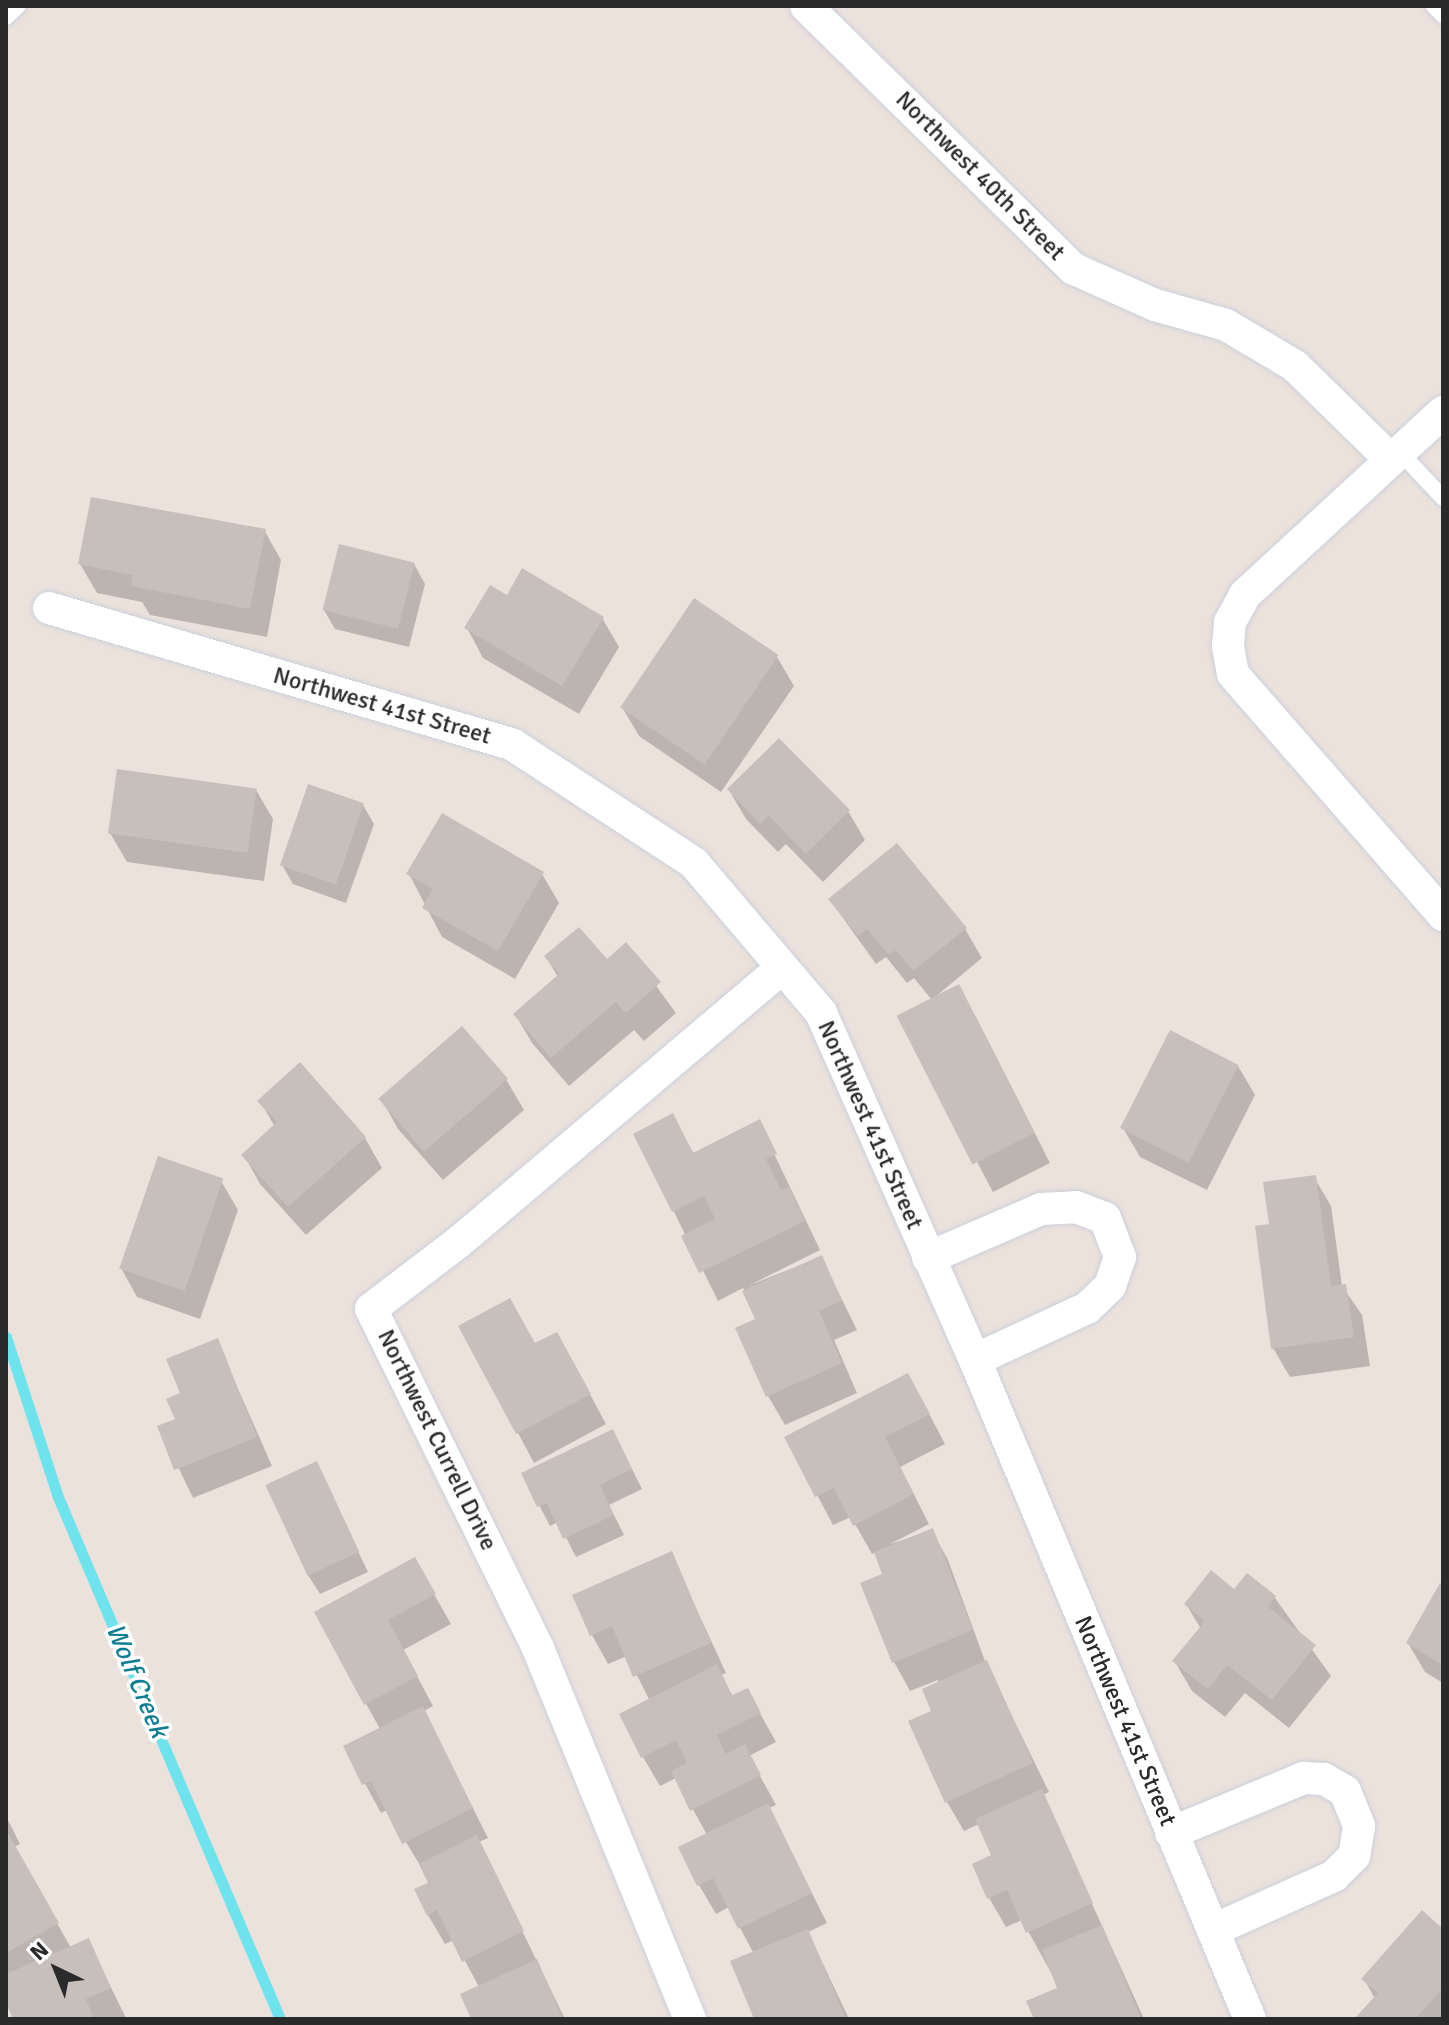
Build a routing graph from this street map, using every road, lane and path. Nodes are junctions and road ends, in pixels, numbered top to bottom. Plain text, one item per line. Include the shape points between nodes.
1 (18, 6) edge
2 (806, 6) edge
3 (1434, 6) edge
4 (1443, 15) edge
5 (6, 17) edge
6 (1443, 412) edge
7 (1395, 456) junction
8 (1443, 498) edge
9 (49, 608) dead end
10 (1441, 909) edge
11 (782, 968) junction
12 (928, 1258) junction
13 (975, 1360) junction
14 (1171, 1833) junction
15 (1213, 1930) junction
16 (690, 2019) edge
17 (1250, 2019) edge

1 - 5 lane
2 - 7 street, Northwest 40th Street via 1074,269 1155,305 1226,325 1295,366
3 - 4 lane
6 - 7 street
7 - 8 lane
7 - 10 street via 1245,595 1230,622 1228,646 1233,674
9 - 11 street, Northwest 41st Street via 513,745 694,863
11 - 12 street, Northwest 41st Street via 821,1013
11 - 16 street, Northwest Currell Drive via 460,1241 371,1309 538,1648
12 - 13 street, Northwest 41st Street
12 - 13 street via 1041,1209 1076,1207 1105,1218 1120,1257 1110,1286 1087,1308
13 - 14 street, Northwest 41st Street
14 - 15 street, Northwest 41st Street
14 - 15 street via 1304,1778 1324,1779 1345,1791 1359,1826 1354,1856 1334,1876
15 - 17 street, Northwest 41st Street

